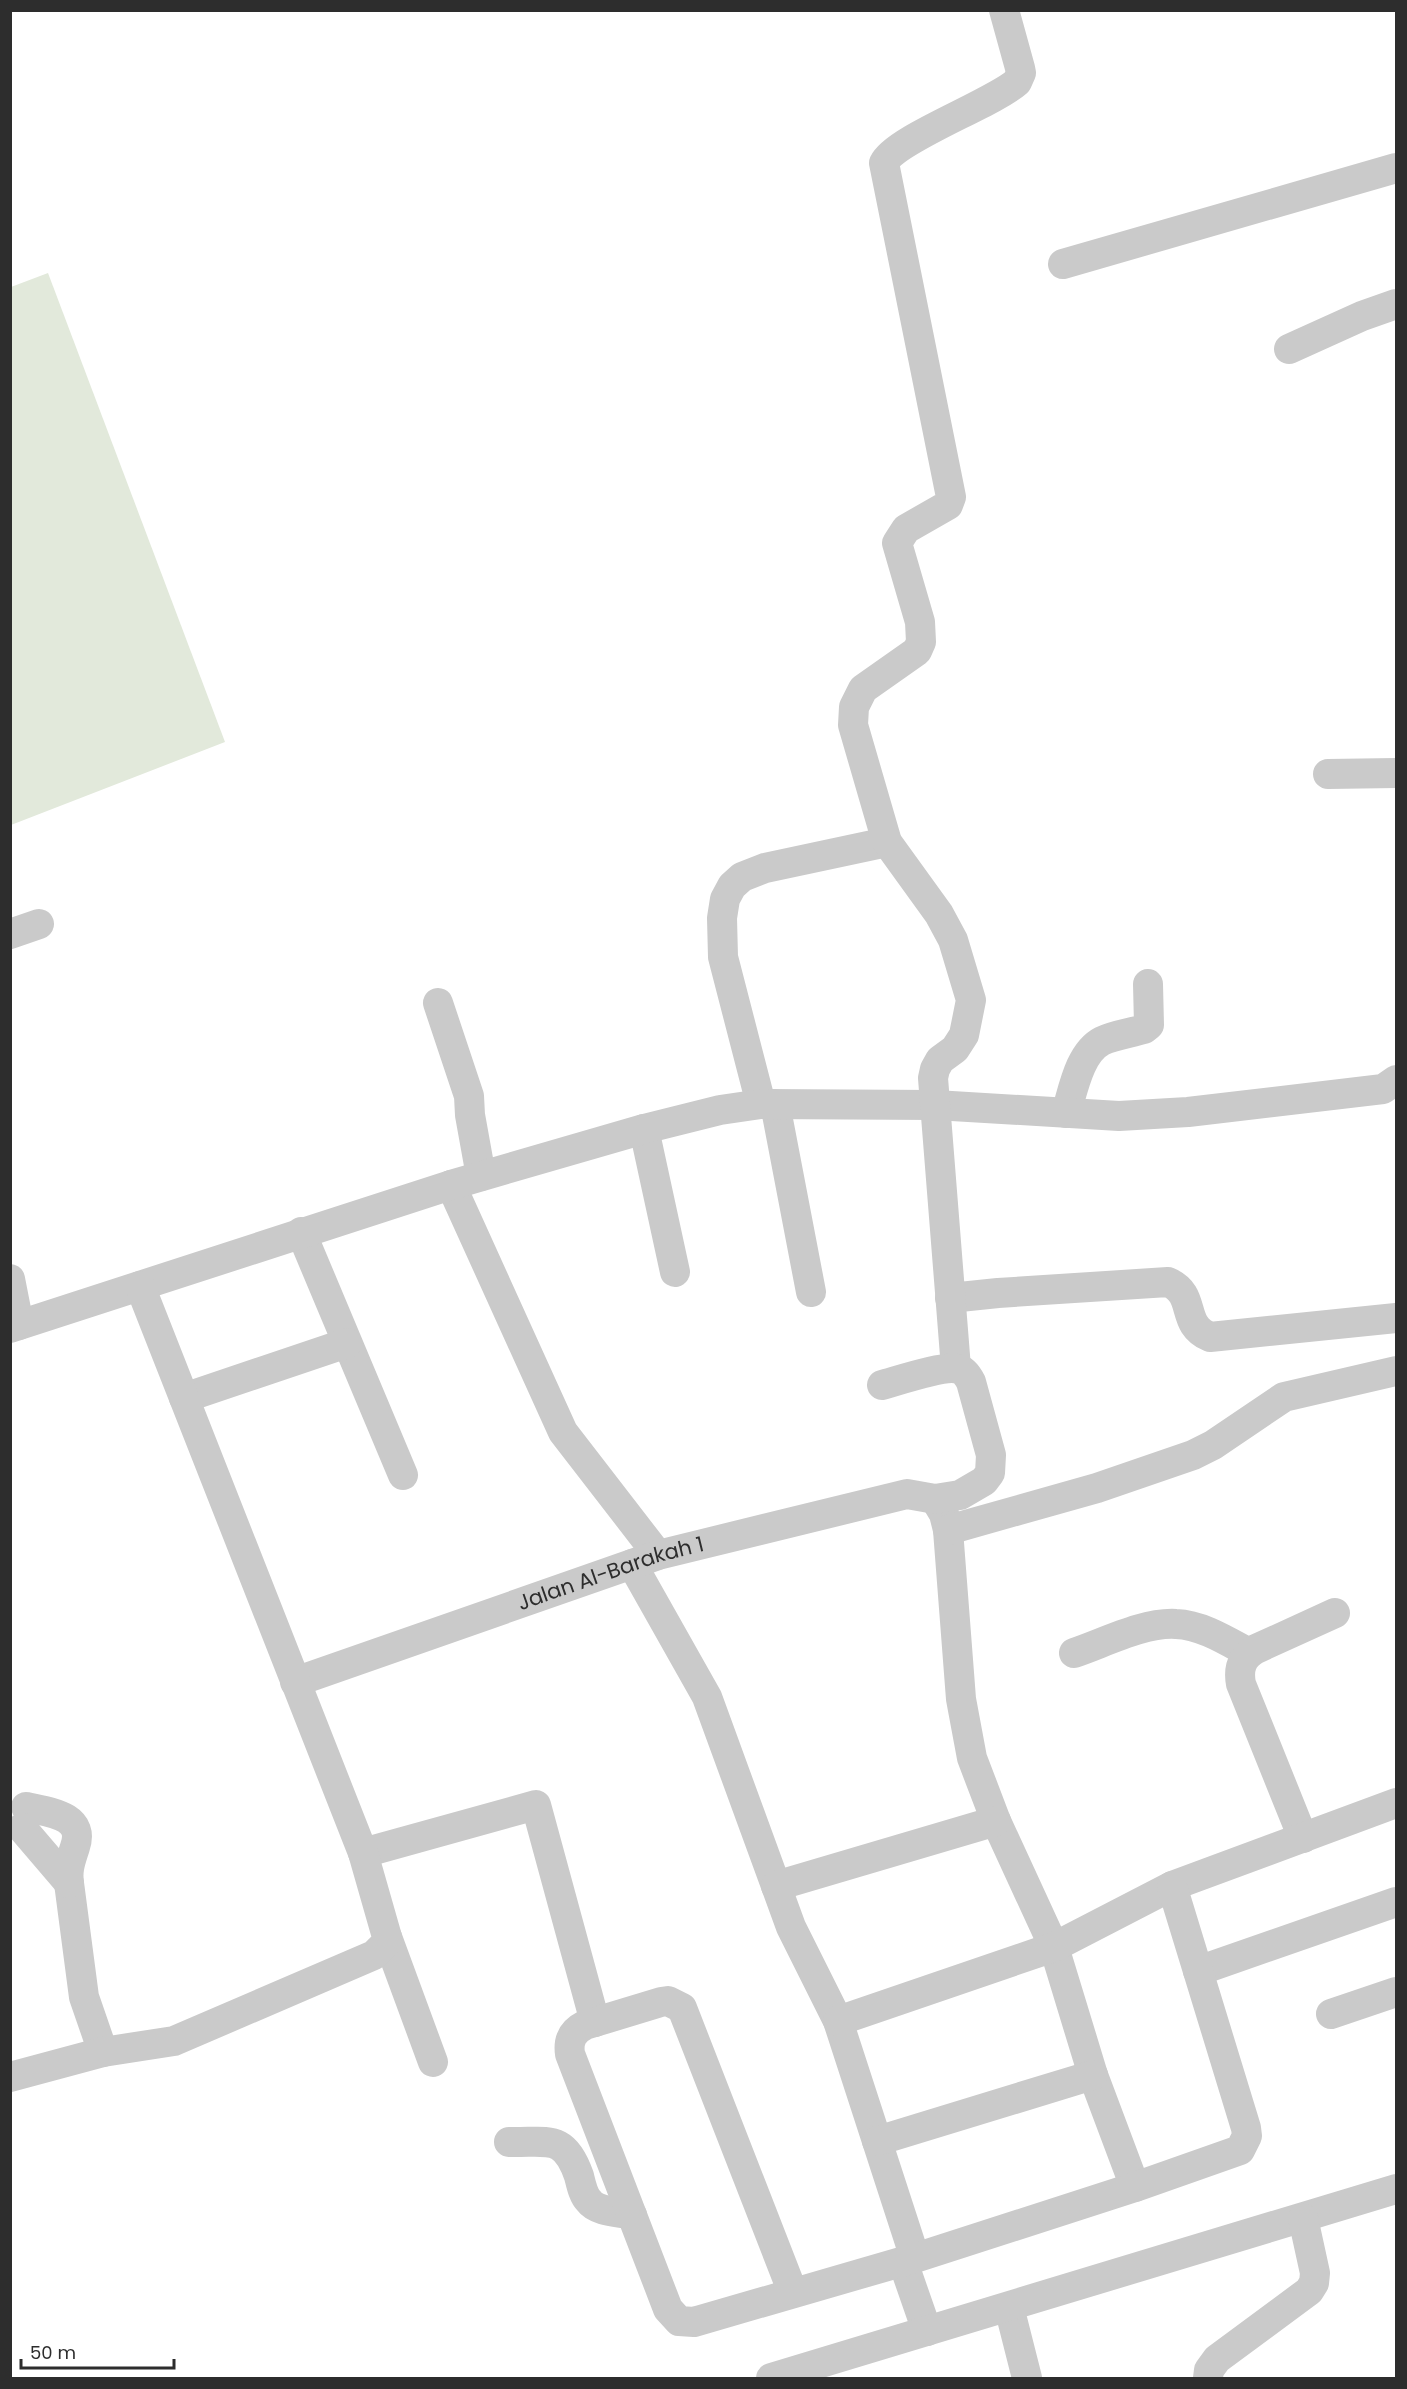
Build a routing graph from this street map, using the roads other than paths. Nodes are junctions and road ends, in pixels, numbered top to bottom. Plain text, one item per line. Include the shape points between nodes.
1 (1004, 10) edge
2 (1396, 168) edge
3 (1063, 264) dead end
4 (1396, 304) edge
5 (1289, 349) dead end
6 (1396, 773) edge
7 (1328, 774) dead end
8 (887, 842) junction
9 (39, 924) dead end
10 (10, 934) edge
11 (1148, 984) dead end
12 (438, 1003) dead end
13 (1392, 1088) edge
14 (768, 1104) junction
15 (934, 1105) junction
16 (1066, 1113) junction
17 (644, 1129) junction
18 (481, 1176) junction
19 (451, 1185) junction
20 (301, 1232) junction
21 (675, 1272) dead end
22 (10, 1279) edge
23 (140, 1286) junction
24 (811, 1292) dead end
25 (950, 1298) junction
26 (1396, 1318) edge
27 (15, 1326) edge
28 (347, 1343) junction
29 (956, 1368) junction
30 (1396, 1371) edge
31 (882, 1385) dead end
32 (184, 1398) junction
33 (403, 1475) dead end
34 (935, 1499) junction
35 (948, 1530) junction
36 (645, 1560) junction
37 (1335, 1613) dead end
38 (1074, 1653) dead end
39 (1249, 1653) junction
40 (295, 1682) junction
41 (1396, 1803) edge
42 (17, 1816) edge
43 (996, 1821) junction
44 (1303, 1838) junction
45 (363, 1853) junction
46 (69, 1883) junction
47 (776, 1886) junction
48 (1172, 1887) junction
49 (1396, 1902) edge
50 (387, 1936) junction
51 (1054, 1947) junction
52 (1198, 1971) junction
53 (1396, 1992) edge
54 (1331, 2014) dead end
55 (838, 2021) junction
56 (595, 2022) junction
57 (103, 2052) junction
58 (433, 2062) dead end
59 (1093, 2075) junction
60 (10, 2077) edge
61 (877, 2141) junction
62 (509, 2142) dead end
63 (1135, 2187) junction
64 (1396, 2189) edge
65 (632, 2215) junction
66 (1303, 2218) junction
67 (909, 2260) junction
68 (794, 2294) junction
69 (1009, 2307) junction
70 (927, 2331) junction
71 (775, 2378) edge
72 (1027, 2379) edge
73 (1208, 2379) edge

1 - 8 street via 1021,73 1017,82 909,142 891,153 884,163 951,497 948,505 906,529 897,543 922,634 916,651 863,689 854,707 853,725
2 - 3 street
4 - 5 street
6 - 7 street
8 - 14 street via 765,868 742,877 725,899 723,957
8 - 15 street via 949,931 971,1000 964,1035 935,1069
9 - 10 street
11 - 16 street via 1149,1025 1101,1042 1090,1053
12 - 18 street via 470,1096
13 - 16 street via 1188,1112 1119,1116
14 - 15 street
14 - 17 street via 720,1110
14 - 24 street
15 - 16 street
15 - 25 street
17 - 18 street
17 - 21 street
18 - 19 street
19 - 20 street
19 - 36 street via 563,1432
20 - 23 street
20 - 28 street
22 - 27 street
23 - 27 street
23 - 32 street
25 - 26 street via 1168,1282 1187,1298 1196,1328 1219,1338
25 - 29 street
28 - 32 street
28 - 33 street
29 - 31 street
29 - 34 street via 971,1382 991,1455 990,1473 960,1495
30 - 35 street via 1284,1397 1193,1455 1097,1488
32 - 40 street
34 - 35 street
34 - 36 street, Jalan Al-Barakah 1 via 907,1494
35 - 43 street via 966,1732
36 - 40 street, Jalan Al-Barakah 1
36 - 47 street via 706,1697
37 - 39 street
38 - 39 street via 1153,1625 1177,1624 1214,1634
39 - 44 street via 1240,1667 1241,1684
40 - 45 street
41 - 44 street
42 - 46 street
42 - 46 street via 63,1816 75,1827 78,1835 68,1869
43 - 47 street
43 - 51 street
44 - 48 street
45 - 50 street
45 - 56 street via 536,1804
46 - 57 street via 84,1997
47 - 55 street via 791,1927
48 - 51 street
48 - 52 street
49 - 52 street
50 - 57 street via 374,1955 174,2041
50 - 58 street
51 - 55 street
51 - 59 street
52 - 63 street via 1246,2127 1245,2144 1233,2154
53 - 54 street
55 - 61 street
56 - 65 street via 575,2032 569,2047
56 - 68 street via 660,2002 668,2001 682,2008
57 - 60 street
59 - 61 street
59 - 63 street
61 - 67 street
62 - 65 street via 554,2143 565,2148 572,2156 589,2202
63 - 67 street
64 - 66 street
65 - 68 street via 668,2309 679,2321 694,2322
66 - 69 street
66 - 73 street via 1314,2283 1309,2291 1217,2359
67 - 68 street
67 - 70 street
69 - 70 street
69 - 72 street
70 - 71 street

